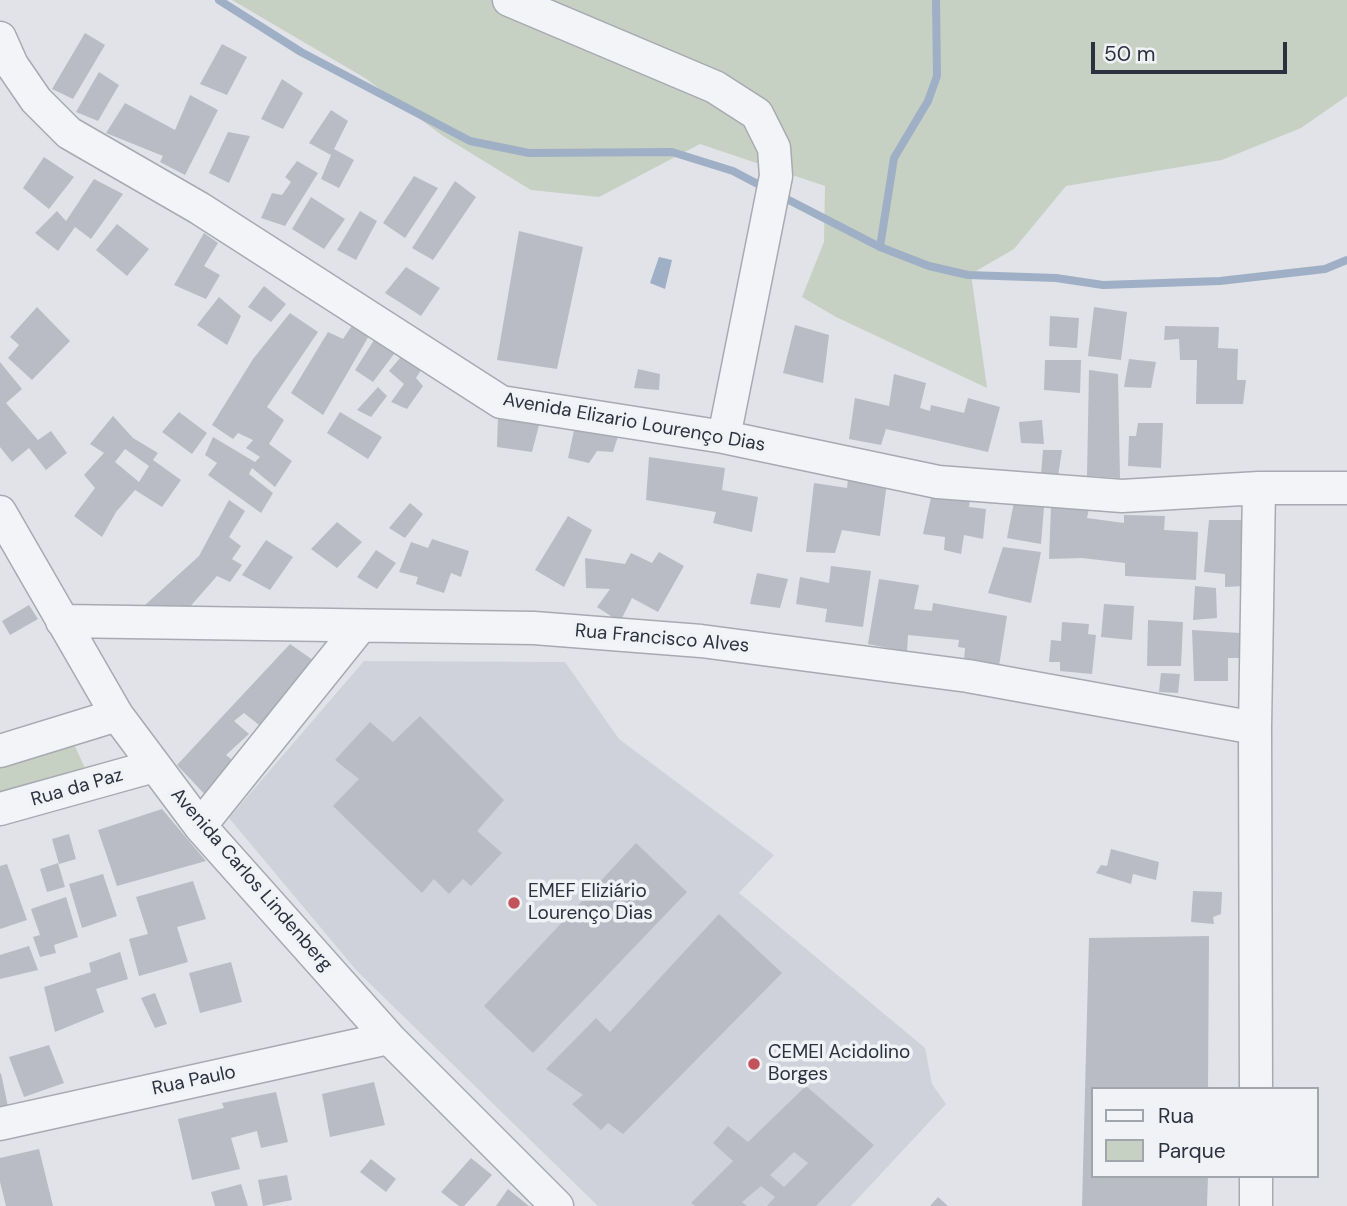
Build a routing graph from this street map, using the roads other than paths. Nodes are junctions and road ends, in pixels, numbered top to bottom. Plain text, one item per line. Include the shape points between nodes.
1 (509, 0) edge
2 (0, 38) edge
3 (724, 437) junction
4 (1259, 488) junction
5 (1347, 488) edge
6 (0, 512) edge
7 (62, 621) junction
8 (359, 628) junction
9 (117, 715) junction
10 (1255, 728) junction
11 (0, 751) edge
12 (154, 766) junction
13 (0, 809) edge
14 (200, 826) junction
15 (388, 1038) junction
16 (1256, 1087) edge
17 (0, 1124) edge
18 (1256, 1178) edge
19 (557, 1206) edge
20 (1256, 1206) edge

1 - 3 street via 715,87 757,114 774,148 776,176
2 - 3 street, Avenida Elizario Lourenço Dias via 30,91 69,133 199,208 501,402
3 - 4 street, Avenida Elizario Lourenço Dias via 937,482 1122,496
4 - 5 street, Avenida Elizario Lourenço Dias
4 - 10 street
6 - 7 street, Avenida Carlos Lindenberg
7 - 8 street, Rua Francisco Alves
7 - 9 street, Avenida Carlos Lindenberg
8 - 10 street, Rua Francisco Alves via 534,628 701,641 968,676
8 - 14 street
9 - 11 street
9 - 12 street, Avenida Carlos Lindenberg
10 - 16 street
12 - 13 street, Rua da Paz
12 - 14 street, Avenida Carlos Lindenberg
14 - 15 street, Avenida Carlos Lindenberg
15 - 17 street, Rua Paulo
15 - 19 street, Avenida Carlos Lindenberg
18 - 20 street

